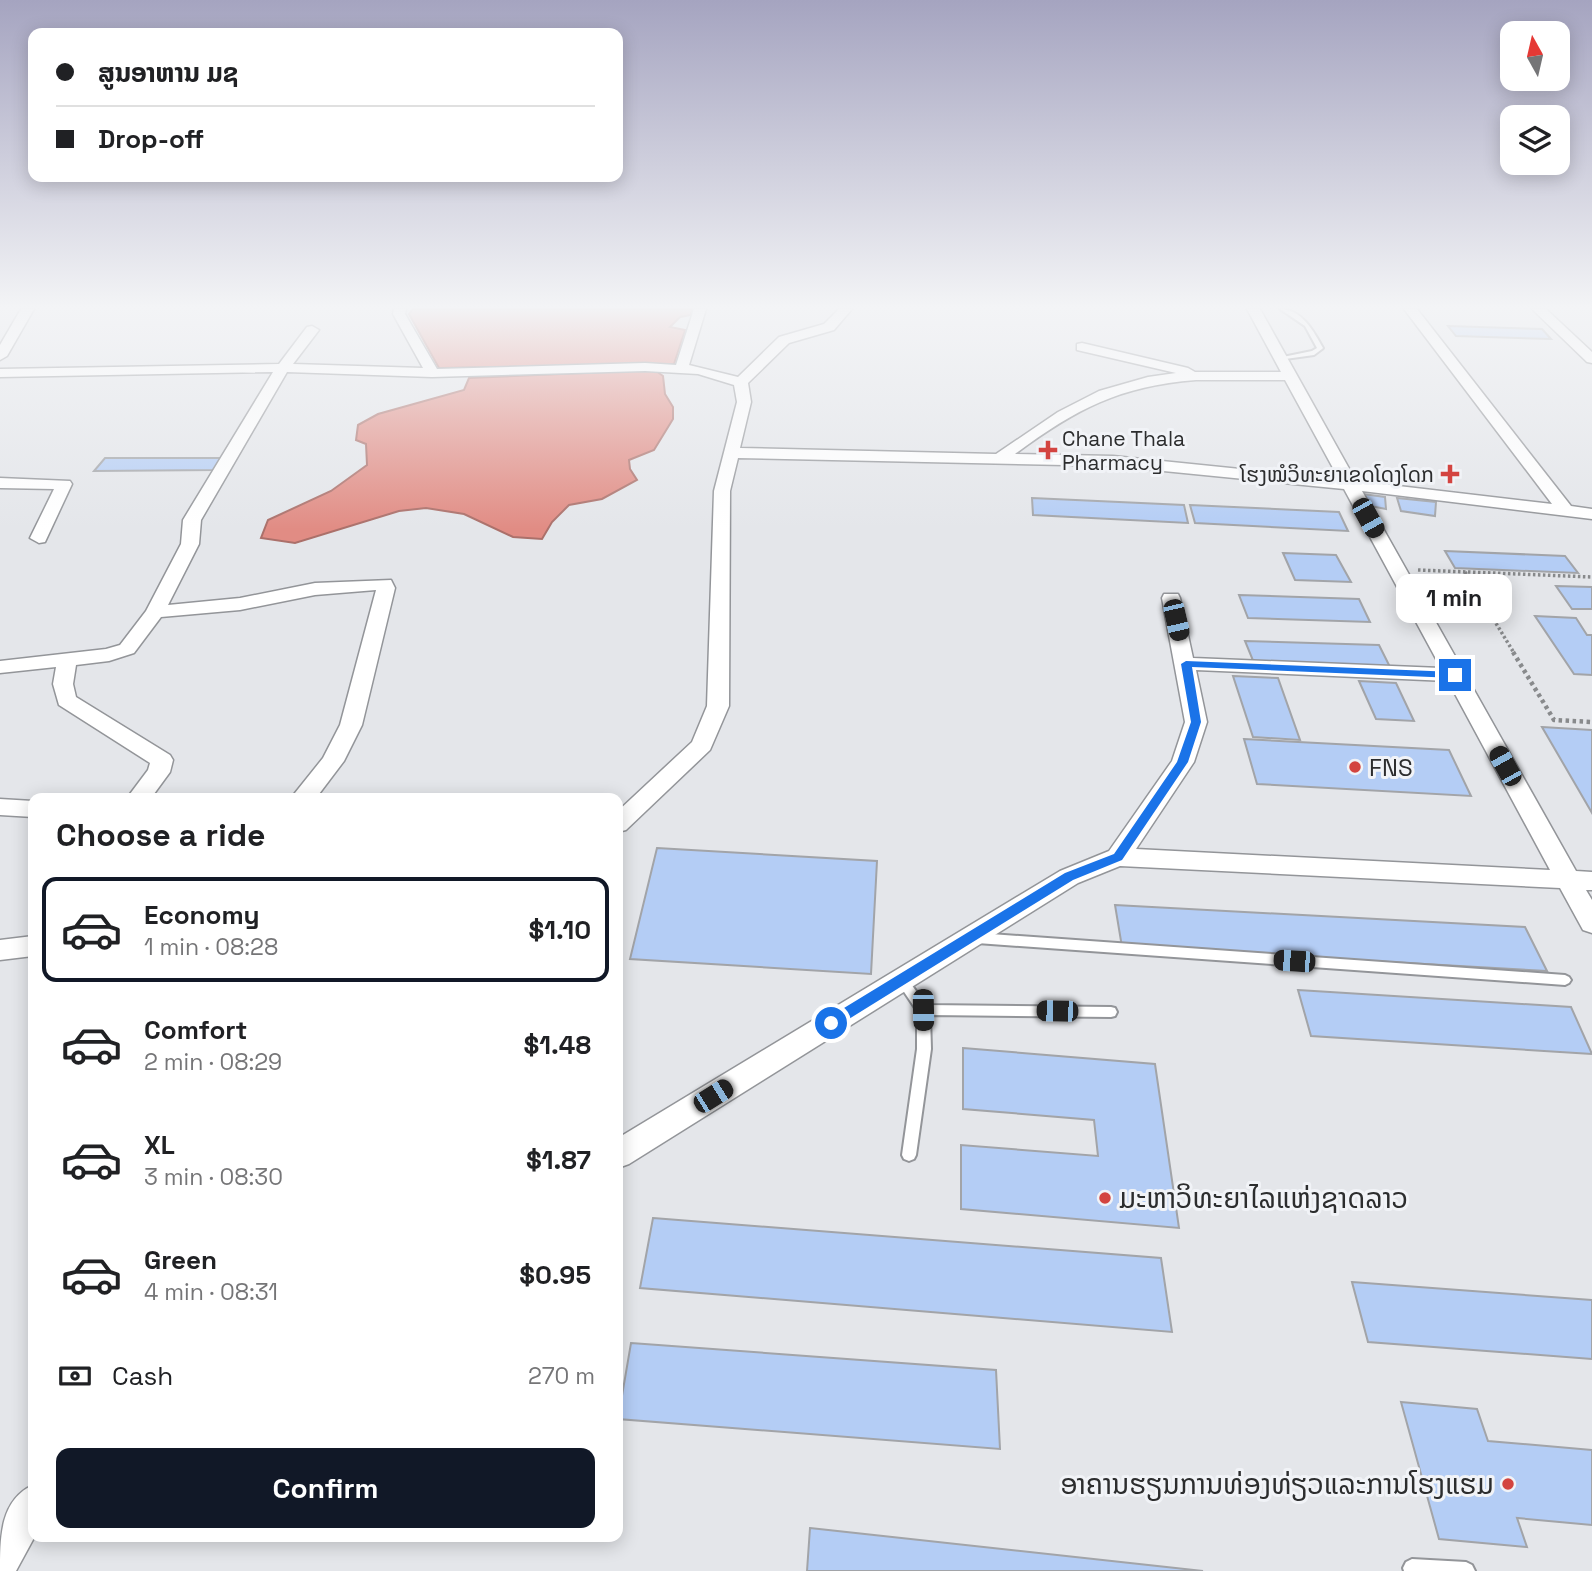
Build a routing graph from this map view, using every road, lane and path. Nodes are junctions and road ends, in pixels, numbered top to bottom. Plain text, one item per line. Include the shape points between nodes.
1 (274, 382) edge
2 (741, 382) edge
3 (1153, 382) edge
4 (1293, 382) edge
5 (1467, 382) edge
6 (733, 453) junction
7 (1000, 458) junction
8 (0, 483) edge
9 (1350, 485) junction
10 (1566, 511) junction
11 (1592, 514) edge
12 (39, 538) dead end
13 (1396, 569) junction
14 (1465, 572) junction
15 (1592, 577) edge
16 (1171, 598) dead end
17 (155, 612) junction
18 (66, 659) junction
19 (1186, 664) junction
20 (0, 667) edge
21 (1455, 675) junction
22 (1592, 722) edge
23 (143, 793) edge
24 (307, 793) edge
25 (0, 807) edge
26 (28, 810) edge
27 (623, 819) edge
28 (1118, 857) junction
29 (1580, 880) edge
30 (1592, 923) edge
31 (970, 937) junction
32 (28, 947) edge
33 (0, 950) edge
34 (902, 979) junction
35 (1565, 980) dead end
36 (923, 1010) junction
37 (1111, 1012) dead end
38 (623, 1151) edge
39 (909, 1155) dead end
40 (28, 1512) edge
41 (0, 1560) edge
42 (1412, 1568) dead end
43 (1466, 1571) edge

1 - 17 street via 192,520 190,544
2 - 6 street via 744,402
3 - 7 street via 1106,393 1038,429
4 - 9 street
5 - 10 street
6 - 7 street
6 - 27 street via 722,491 718,706 702,745
7 - 9 street via 1113,461
8 - 12 street via 64,484
9 - 10 street
9 - 13 street
10 - 11 street
13 - 14 path
13 - 21 street
14 - 15 path
14 - 22 path via 1554,720
16 - 19 street
17 - 18 street via 127,649
17 - 24 street via 240,604 314,589 384,584 351,725 333,761
18 - 20 street
18 - 23 street via 66,700 162,760
19 - 21 street
19 - 28 street via 1196,722 1183,762
21 - 29 street
25 - 26 street
28 - 29 street
28 - 31 street via 1069,877
29 - 30 street
31 - 34 street
31 - 35 lane
32 - 33 street
34 - 36 lane
34 - 38 street
36 - 37 lane
36 - 39 lane via 924,1049
40 - 41 street
42 - 43 lane

